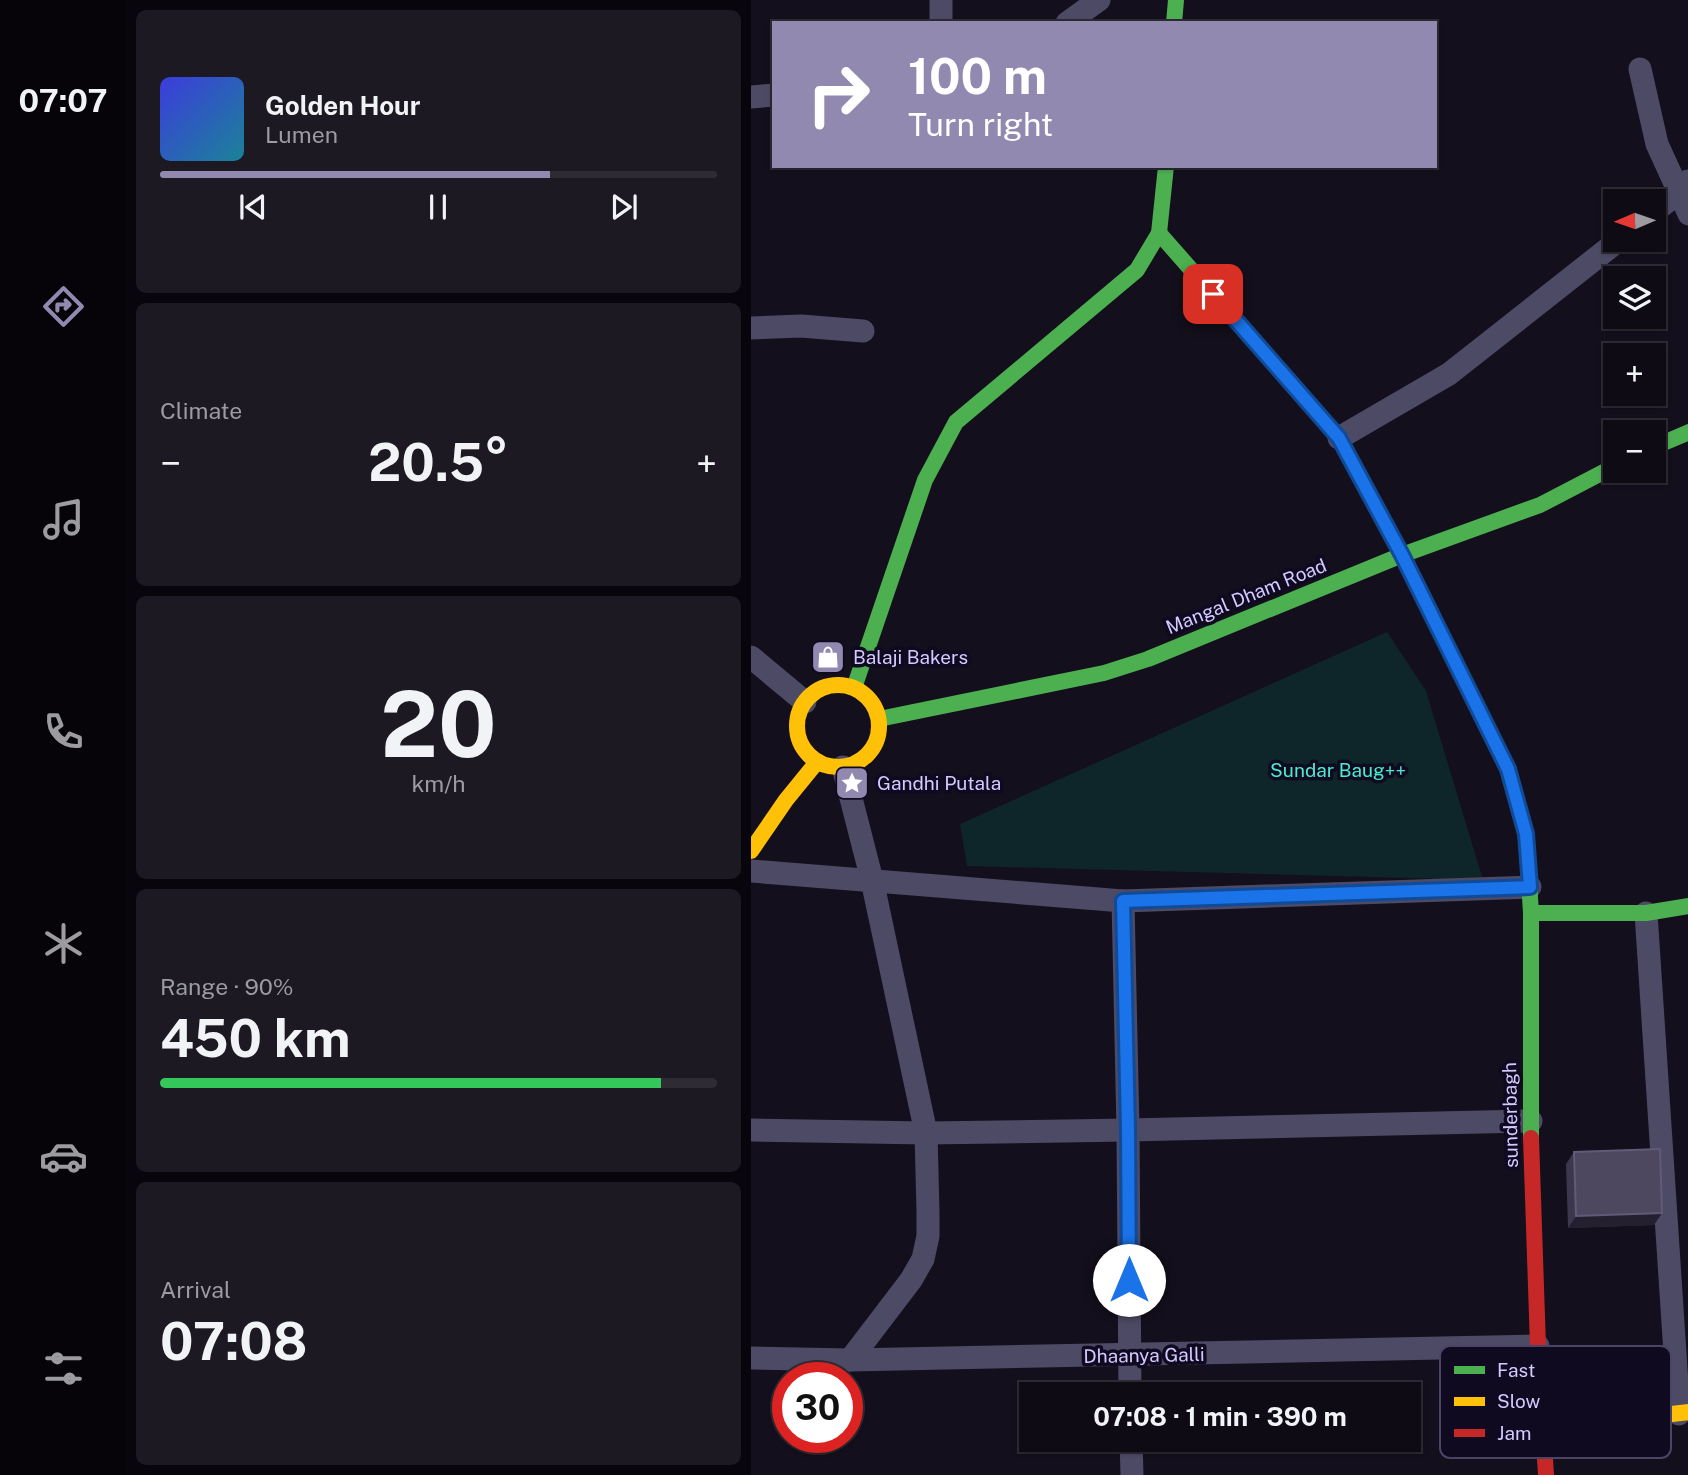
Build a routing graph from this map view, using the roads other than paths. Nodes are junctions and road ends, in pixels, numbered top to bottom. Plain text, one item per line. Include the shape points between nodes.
1 (941, 0) edge
2 (1099, 0) edge
3 (1176, 0) edge
4 (941, 21) edge
5 (1070, 21) edge
6 (1174, 21) edge
7 (1640, 69) dead end
8 (772, 95) edge
9 (751, 96) edge
10 (1166, 168) edge
11 (1683, 187) edge
12 (1666, 202) edge
13 (1688, 214) edge
14 (1159, 233) junction
15 (1605, 252) edge
16 (751, 328) edge
17 (862, 331) dead end
18 (1688, 432) edge
19 (1339, 438) junction
20 (1666, 442) edge
21 (1603, 472) edge
22 (1402, 555) junction
23 (751, 657) edge
24 (854, 688) junction
25 (805, 702) junction
26 (879, 719) junction
27 (817, 762) junction
28 (843, 767) junction
29 (751, 851) edge
30 (751, 872) edge
31 (872, 880) junction
32 (1530, 887) junction
33 (1123, 901) junction
34 (1688, 906) edge
35 (1531, 913) junction
36 (1646, 913) junction
37 (1531, 1121) junction
38 (751, 1130) edge
39 (1128, 1130) junction
40 (926, 1133) junction
41 (1538, 1346) edge
42 (1440, 1348) edge
43 (1129, 1355) junction
44 (751, 1359) edge
45 (850, 1360) junction
46 (1130, 1382) edge
47 (1684, 1413) edge
48 (1131, 1452) edge
49 (1132, 1475) edge

1 - 4 street
2 - 5 street
3 - 6 main road
7 - 11 street via 1657,145
8 - 9 street
10 - 14 main road
11 - 12 street
11 - 13 street
14 - 19 main road, sunderbagh
14 - 24 main road via 1137,270 956,422 925,480
15 - 19 street via 1449,374
16 - 17 street
18 - 20 main road
19 - 22 main road, sunderbagh
21 - 22 main road, Mangal Dham Road via 1540,505
22 - 26 main road, Mangal Dham Road via 1104,673
22 - 32 main road, sunderbagh via 1508,769 1526,834
23 - 25 street
24 - 25 main road via 827,687
24 - 26 main road via 874,706
25 - 27 main road via 797,728 807,753
26 - 28 main road via 875,745 867,756
27 - 28 main road
27 - 29 main road
28 - 31 street
30 - 31 street
31 - 33 street
31 - 40 street
32 - 33 street
32 - 35 main road, sunderbagh
33 - 39 street
34 - 36 main road
35 - 36 main road
35 - 37 main road, sunderbagh
36 - 47 street
37 - 39 street
37 - 41 main road, sunderbagh
38 - 40 street
39 - 40 street
39 - 43 street
40 - 45 street via 928,1236 923,1259
42 - 43 street, Dhaanya Galli
43 - 45 street, Dhaanya Galli
43 - 46 street
44 - 45 street, Dhaanya Galli
48 - 49 street

